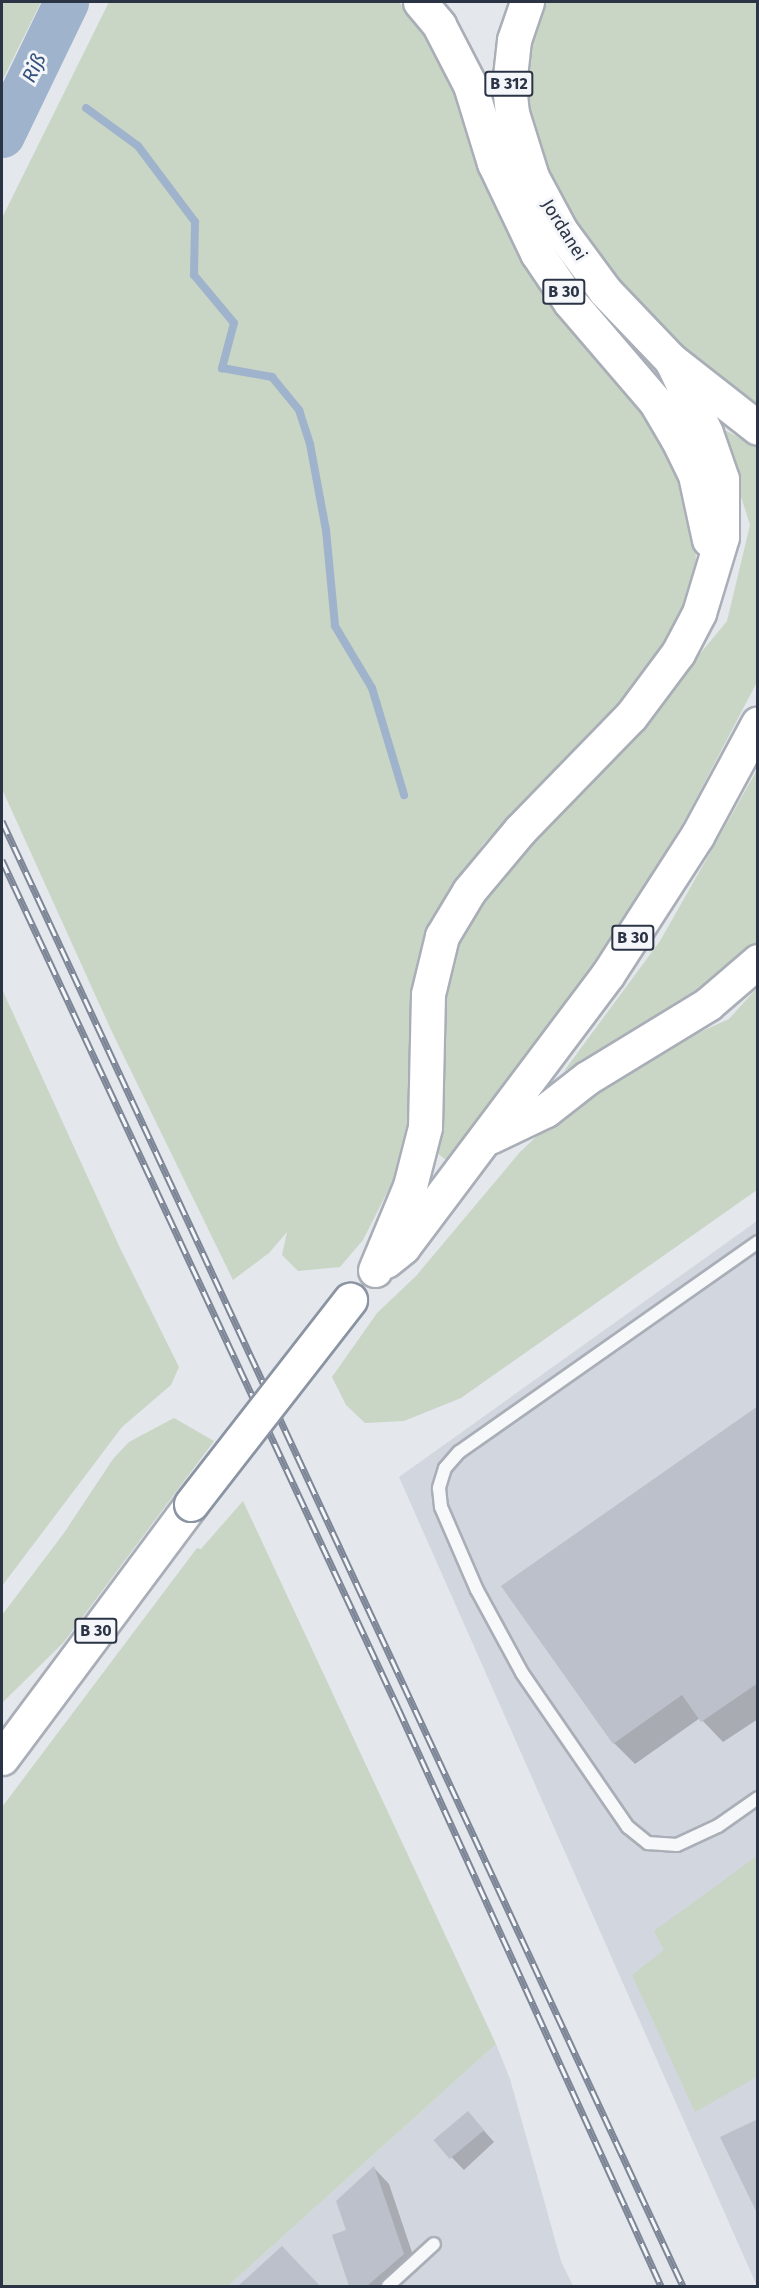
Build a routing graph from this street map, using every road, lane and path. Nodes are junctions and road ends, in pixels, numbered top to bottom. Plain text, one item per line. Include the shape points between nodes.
1 (420, 2) edge
2 (520, 6) edge
3 (671, 360) junction
4 (758, 428) edge
5 (712, 574) junction
6 (758, 723) edge
7 (758, 961) edge
8 (486, 1139) junction
9 (758, 1242) edge
10 (375, 1270) junction
11 (2, 1758) edge
12 (758, 1798) edge
13 (434, 2244) dead end
14 (388, 2286) edge

1 - 5 main road, B 30 via 439,26 470,85 494,163 537,253 570,302 654,401 678,440 695,475 708,527
2 - 3 main road, Jordanei / B 312 via 509,85 522,153 532,177 561,231 605,291
3 - 4 main road, Jordanei / B 312
3 - 5 main road, B 30 via 706,433 722,479 722,537
5 - 10 main road, B 30 via 699,613 660,678 584,768 520,830 470,891 442,936 428,994 425,1127 410,1186
6 - 8 main road, B 30 via 655,905
7 - 8 main road, B 30 via 708,1004 587,1078 546,1110
8 - 10 main road, B 30 via 403,1247
9 - 12 lane via 459,1452 446,1468 439,1488 441,1507 477,1590 522,1673 628,1827 648,1843 676,1845 718,1826
10 - 11 main road, B 30, bridge via 191,1504
13 - 14 lane

